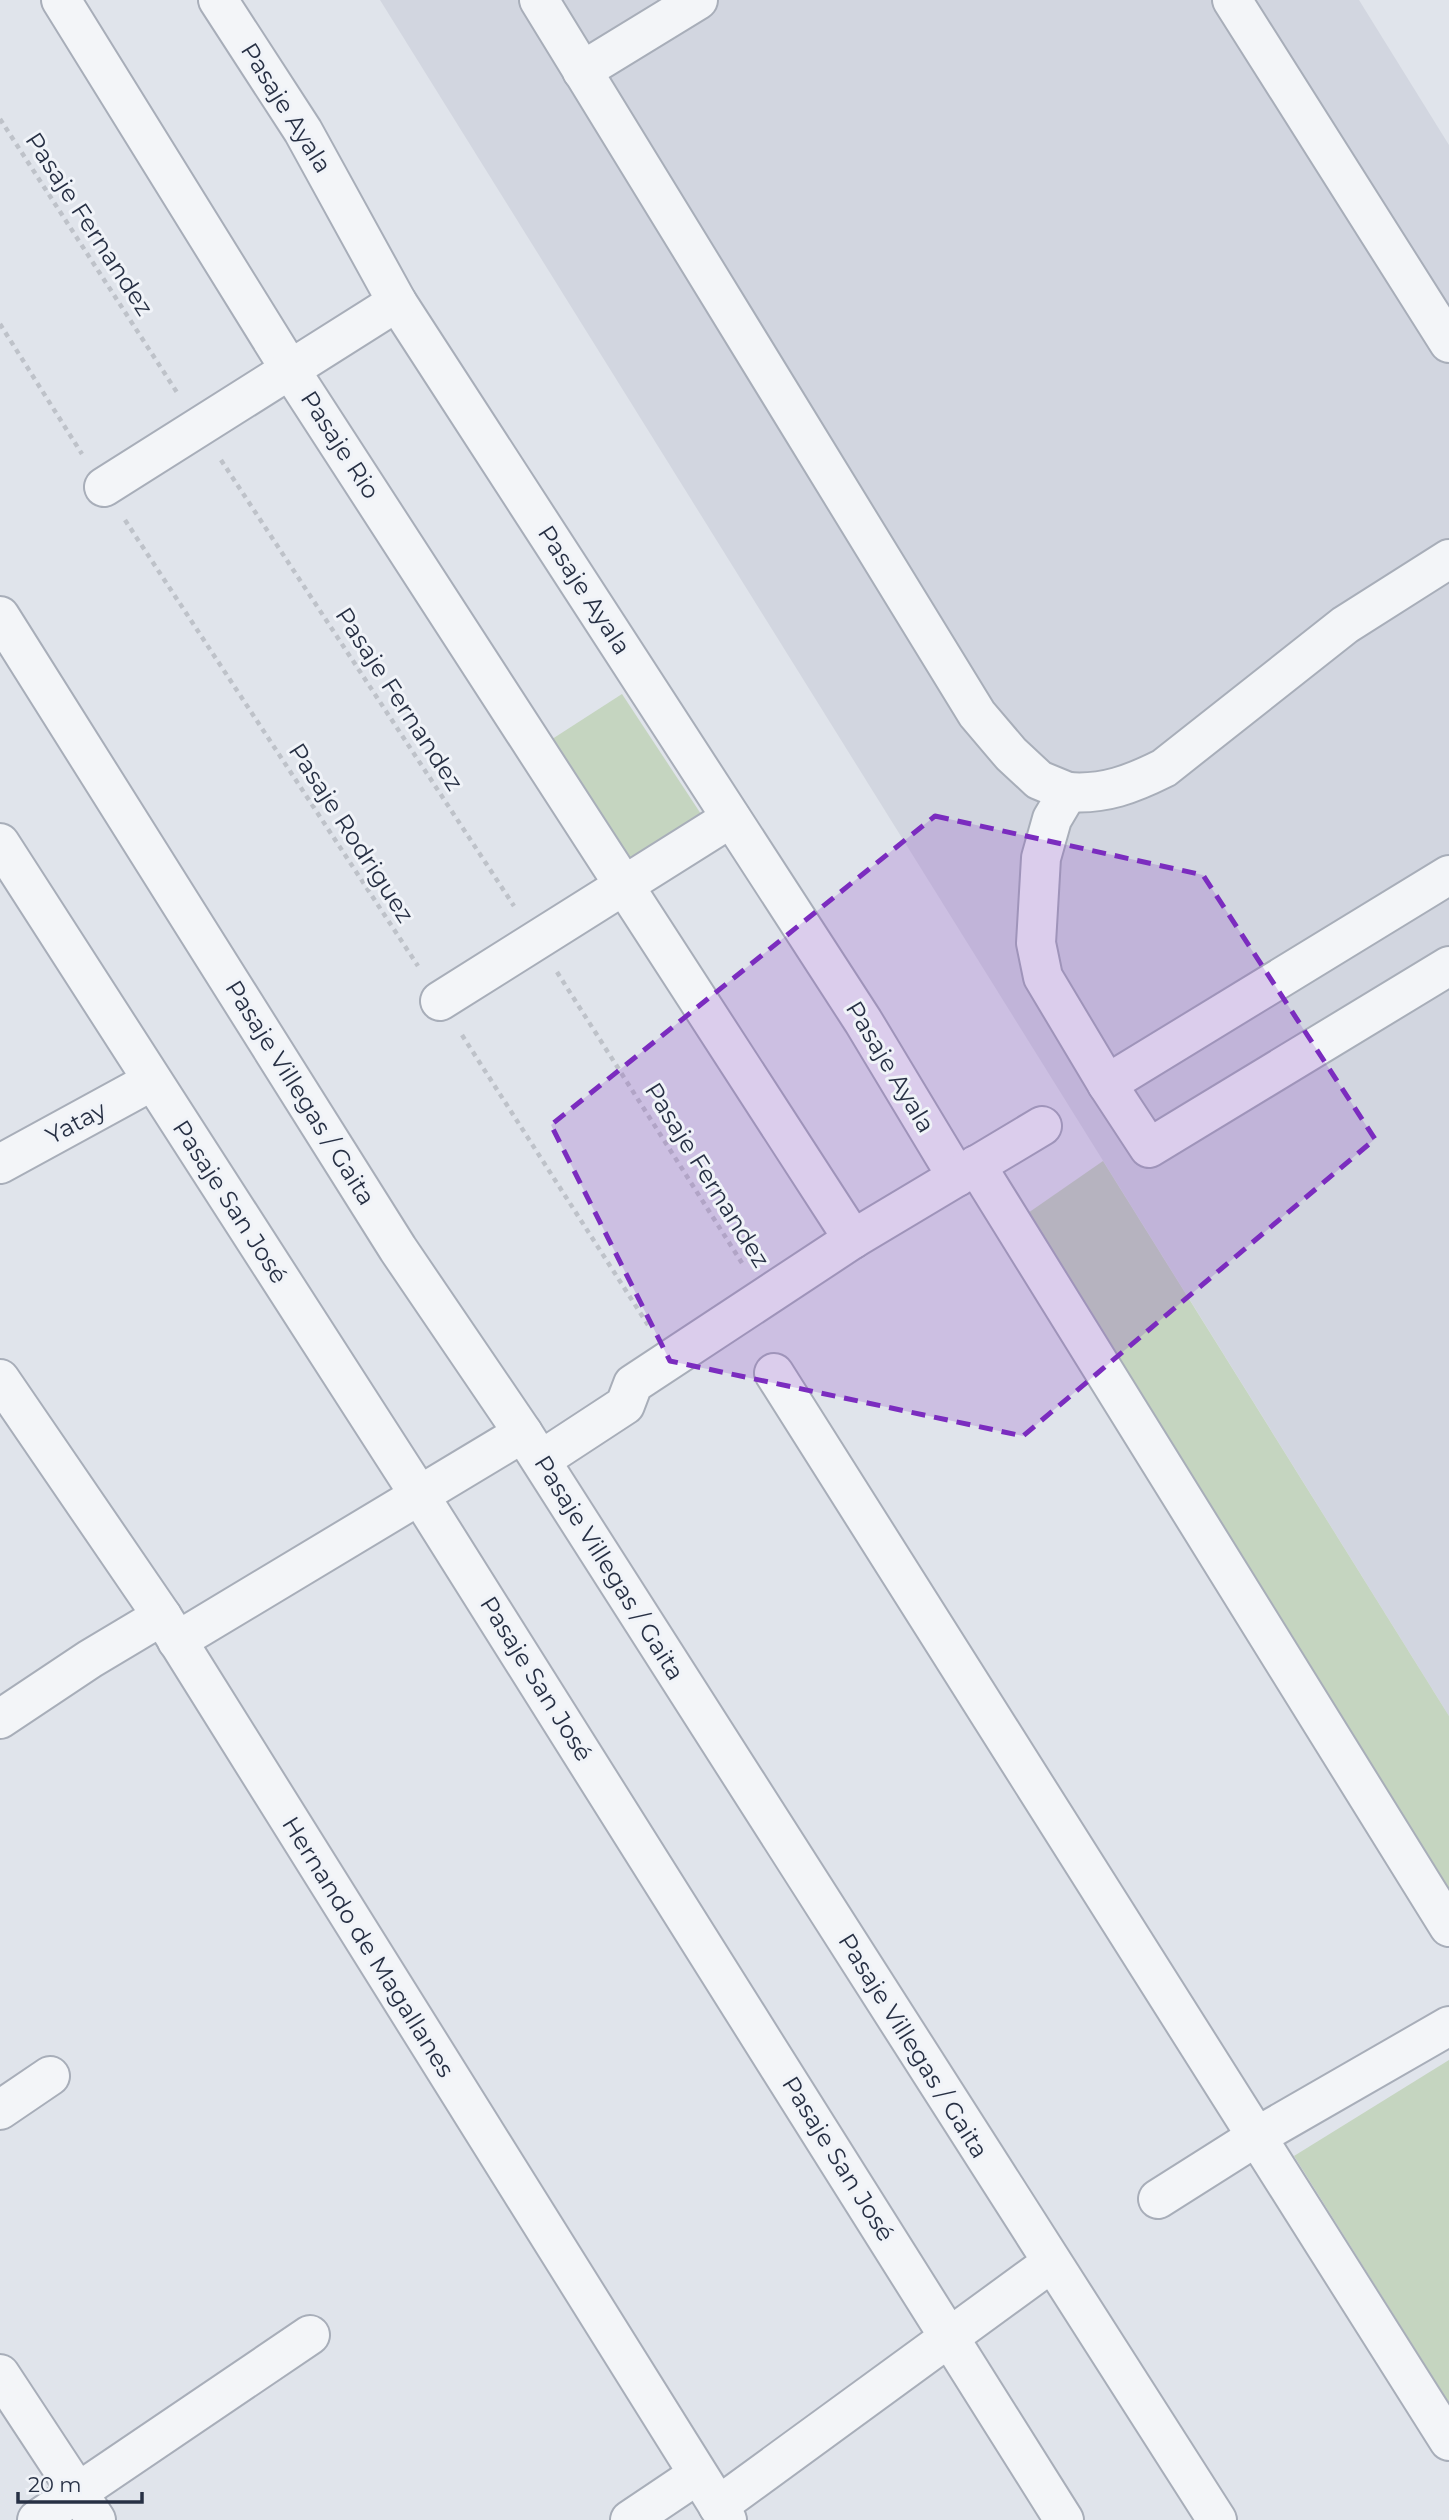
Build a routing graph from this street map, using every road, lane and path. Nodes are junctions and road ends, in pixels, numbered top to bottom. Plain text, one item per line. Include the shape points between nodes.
1 (61, 0) edge
2 (218, 0) edge
3 (539, 0) edge
4 (698, 0) edge
5 (1232, 0) edge
6 (582, 71) junction
7 (0, 119) edge
8 (397, 302) junction
9 (0, 324) edge
10 (1449, 342) edge
11 (292, 371) junction
12 (199, 426) junction
13 (104, 487) junction
14 (1449, 559) edge
15 (0, 616) edge
16 (1068, 792) junction
17 (732, 818) junction
18 (0, 843) edge
19 (1449, 875) edge
20 (624, 886) junction
21 (537, 941) junction
22 (1449, 966) edge
23 (440, 1001) junction
24 (152, 1081) junction
25 (1107, 1084) junction
26 (1042, 1126) dead end
27 (0, 1164) edge
28 (966, 1171) junction
29 (853, 1239) junction
30 (765, 1299) junction
31 (672, 1362) junction
32 (774, 1373) dead end
33 (0, 1379) edge
34 (532, 1446) junction
35 (420, 1496) junction
36 (169, 1629) junction
37 (0, 1719) edge
38 (1449, 1927) edge
39 (1449, 2026) edge
40 (50, 2076) dead end
41 (0, 2110) edge
42 (1256, 2137) junction
43 (1158, 2199) dead end
44 (1051, 2263) junction
45 (310, 2334) dead end
46 (949, 2337) junction
47 (0, 2374) edge
48 (1449, 2441) edge
49 (697, 2474) junction
50 (87, 2506) edge
51 (723, 2513) edge
52 (37, 2520) edge
53 (630, 2520) edge
54 (1064, 2520) edge
55 (1217, 2520) edge

1 - 11 street, Pasaje Rio
2 - 8 street, Pasaje Ayala via 303,131
3 - 6 street
4 - 6 street
5 - 10 street
6 - 16 street via 977,714 1039,780
7 - 12 path, Pasaje Fernandez
8 - 11 street
8 - 17 street, Pasaje Ayala
9 - 13 path, Pasaje Rodriguez
11 - 12 street
11 - 20 street, Pasaje Rio
12 - 13 street
12 - 21 path, Pasaje Fernandez
13 - 23 path, Pasaje Rodriguez
14 - 16 street via 1345,625 1164,768 1134,783 1094,794
15 - 34 street, Pasaje Villegas / Gaita via 398,1249
16 - 25 street via 1052,819 1041,858 1036,943 1043,976
17 - 20 street
17 - 28 street, Pasaje Ayala
18 - 24 street, Pasaje San José
19 - 25 street
20 - 21 street
20 - 29 street, Pasaje Rio
21 - 23 street
21 - 30 path, Pasaje Fernandez
22 - 25 street via 1149,1148
23 - 31 path, Pasaje Rodriguez
24 - 27 street, Yatay
24 - 35 street, Pasaje San José
26 - 28 street
28 - 29 street
28 - 38 street, Pasaje Ayala
29 - 30 street
30 - 31 street
31 - 34 street via 634,1384 625,1405
32 - 42 street
33 - 36 street, Hernando de Magallanes
34 - 35 street
34 - 44 street, Pasaje Villegas / Gaita
35 - 36 street
35 - 46 street, Pasaje San José
36 - 37 street
36 - 49 street, Hernando de Magallanes
39 - 42 street
40 - 41 street
42 - 43 street
42 - 48 street
44 - 46 street
44 - 55 street, Pasaje Villegas / Gaita
45 - 50 street
46 - 51 street
46 - 54 street, Pasaje San José
47 - 50 street
49 - 51 street, Hernando de Magallanes
49 - 53 street
50 - 52 street

